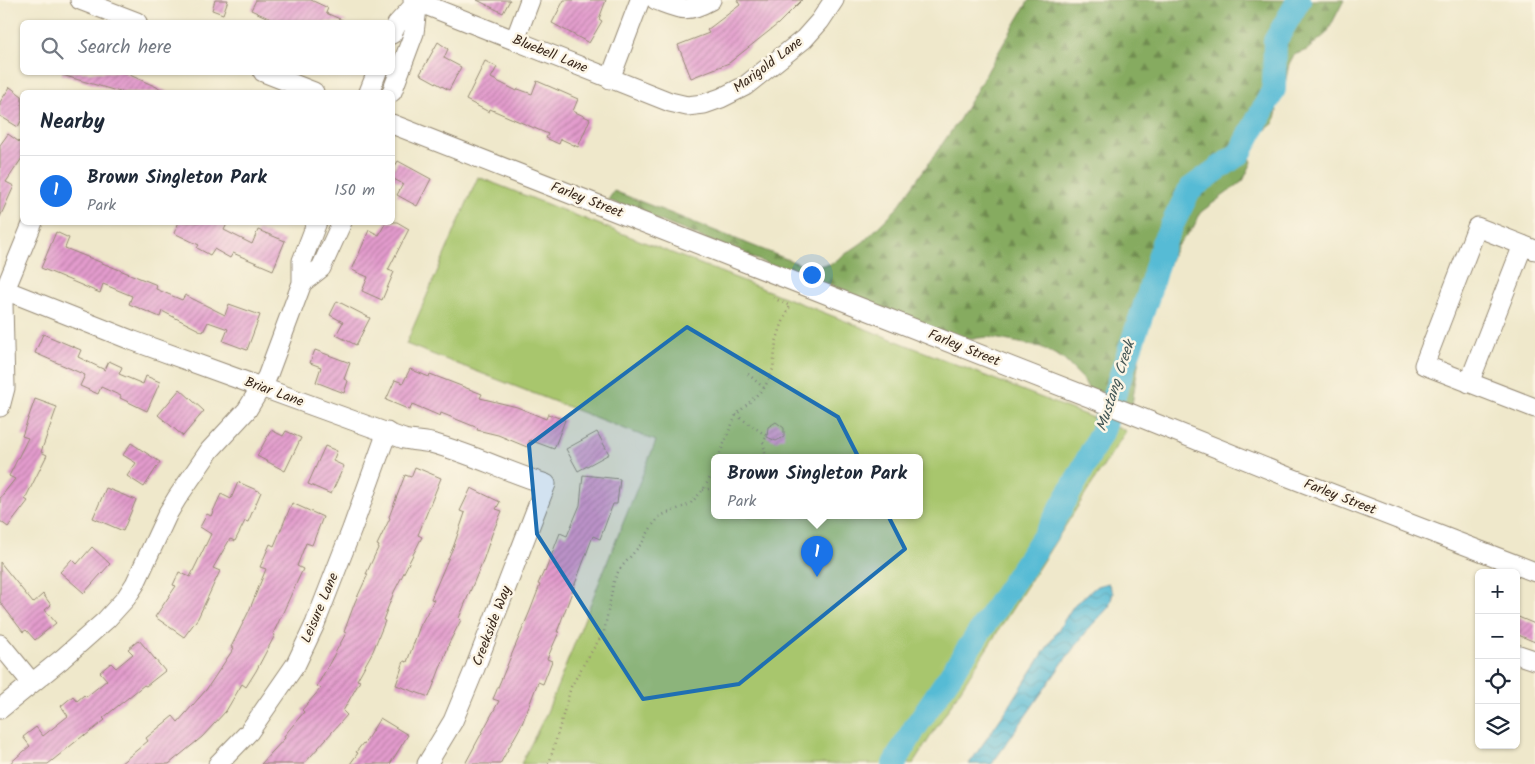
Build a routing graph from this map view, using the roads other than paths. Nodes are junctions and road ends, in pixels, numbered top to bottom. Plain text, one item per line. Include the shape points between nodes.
1 (80, 0) edge
2 (530, 0) edge
3 (640, 0) edge
4 (656, 0) edge
5 (710, 0) edge
6 (834, 0) edge
7 (416, 1) edge
8 (132, 20) edge
9 (395, 28) edge
10 (516, 40) junction
11 (271, 75) edge
12 (376, 75) edge
13 (610, 79) junction
14 (309, 90) edge
15 (370, 90) edge
16 (393, 90) edge
17 (687, 106) joint
18 (395, 125) edge
19 (32, 225) edge
20 (316, 225) edge
21 (335, 225) edge
22 (1529, 247) edge
23 (302, 283) junction
24 (5, 290) junction
25 (1469, 383) junction
26 (261, 387) junction
27 (0, 407) edge
28 (1535, 408) edge
29 (387, 432) junction
30 (546, 484) joint
31 (1505, 567) edge
32 (1535, 572) edge
33 (0, 644) edge
34 (32, 683) junction
35 (0, 709) edge
36 (218, 764) edge
37 (427, 764) edge

1 - 8 street
2 - 10 street
3 - 13 street
4 - 5 street via 689,10
6 - 17 street, Marigold Lane via 804,39 745,86 704,104
7 - 9 street
7 - 10 street, Bluebell Lane
7 - 16 street via 414,33
10 - 13 street, Bluebell Lane
11 - 14 street
12 - 15 street
13 - 17 street, Bluebell Lane
18 - 31 street, Farley Street via 1132,414
19 - 24 street
20 - 23 street via 302,260
21 - 23 street via 321,268
22 - 25 street
22 - 25 street via 1477,227 1424,365
23 - 26 street
24 - 26 street, Briar Lane
24 - 27 street via 4,388
25 - 28 street
26 - 29 street, Briar Lane
26 - 34 street via 247,410 210,450 177,498 126,598 106,620
29 - 30 street, Briar Lane via 462,453
29 - 36 street, Leisure Lane via 352,530 296,664 249,732
30 - 37 street, Creekside Way via 453,721
31 - 32 street, Farley Street
33 - 34 street
34 - 35 street

